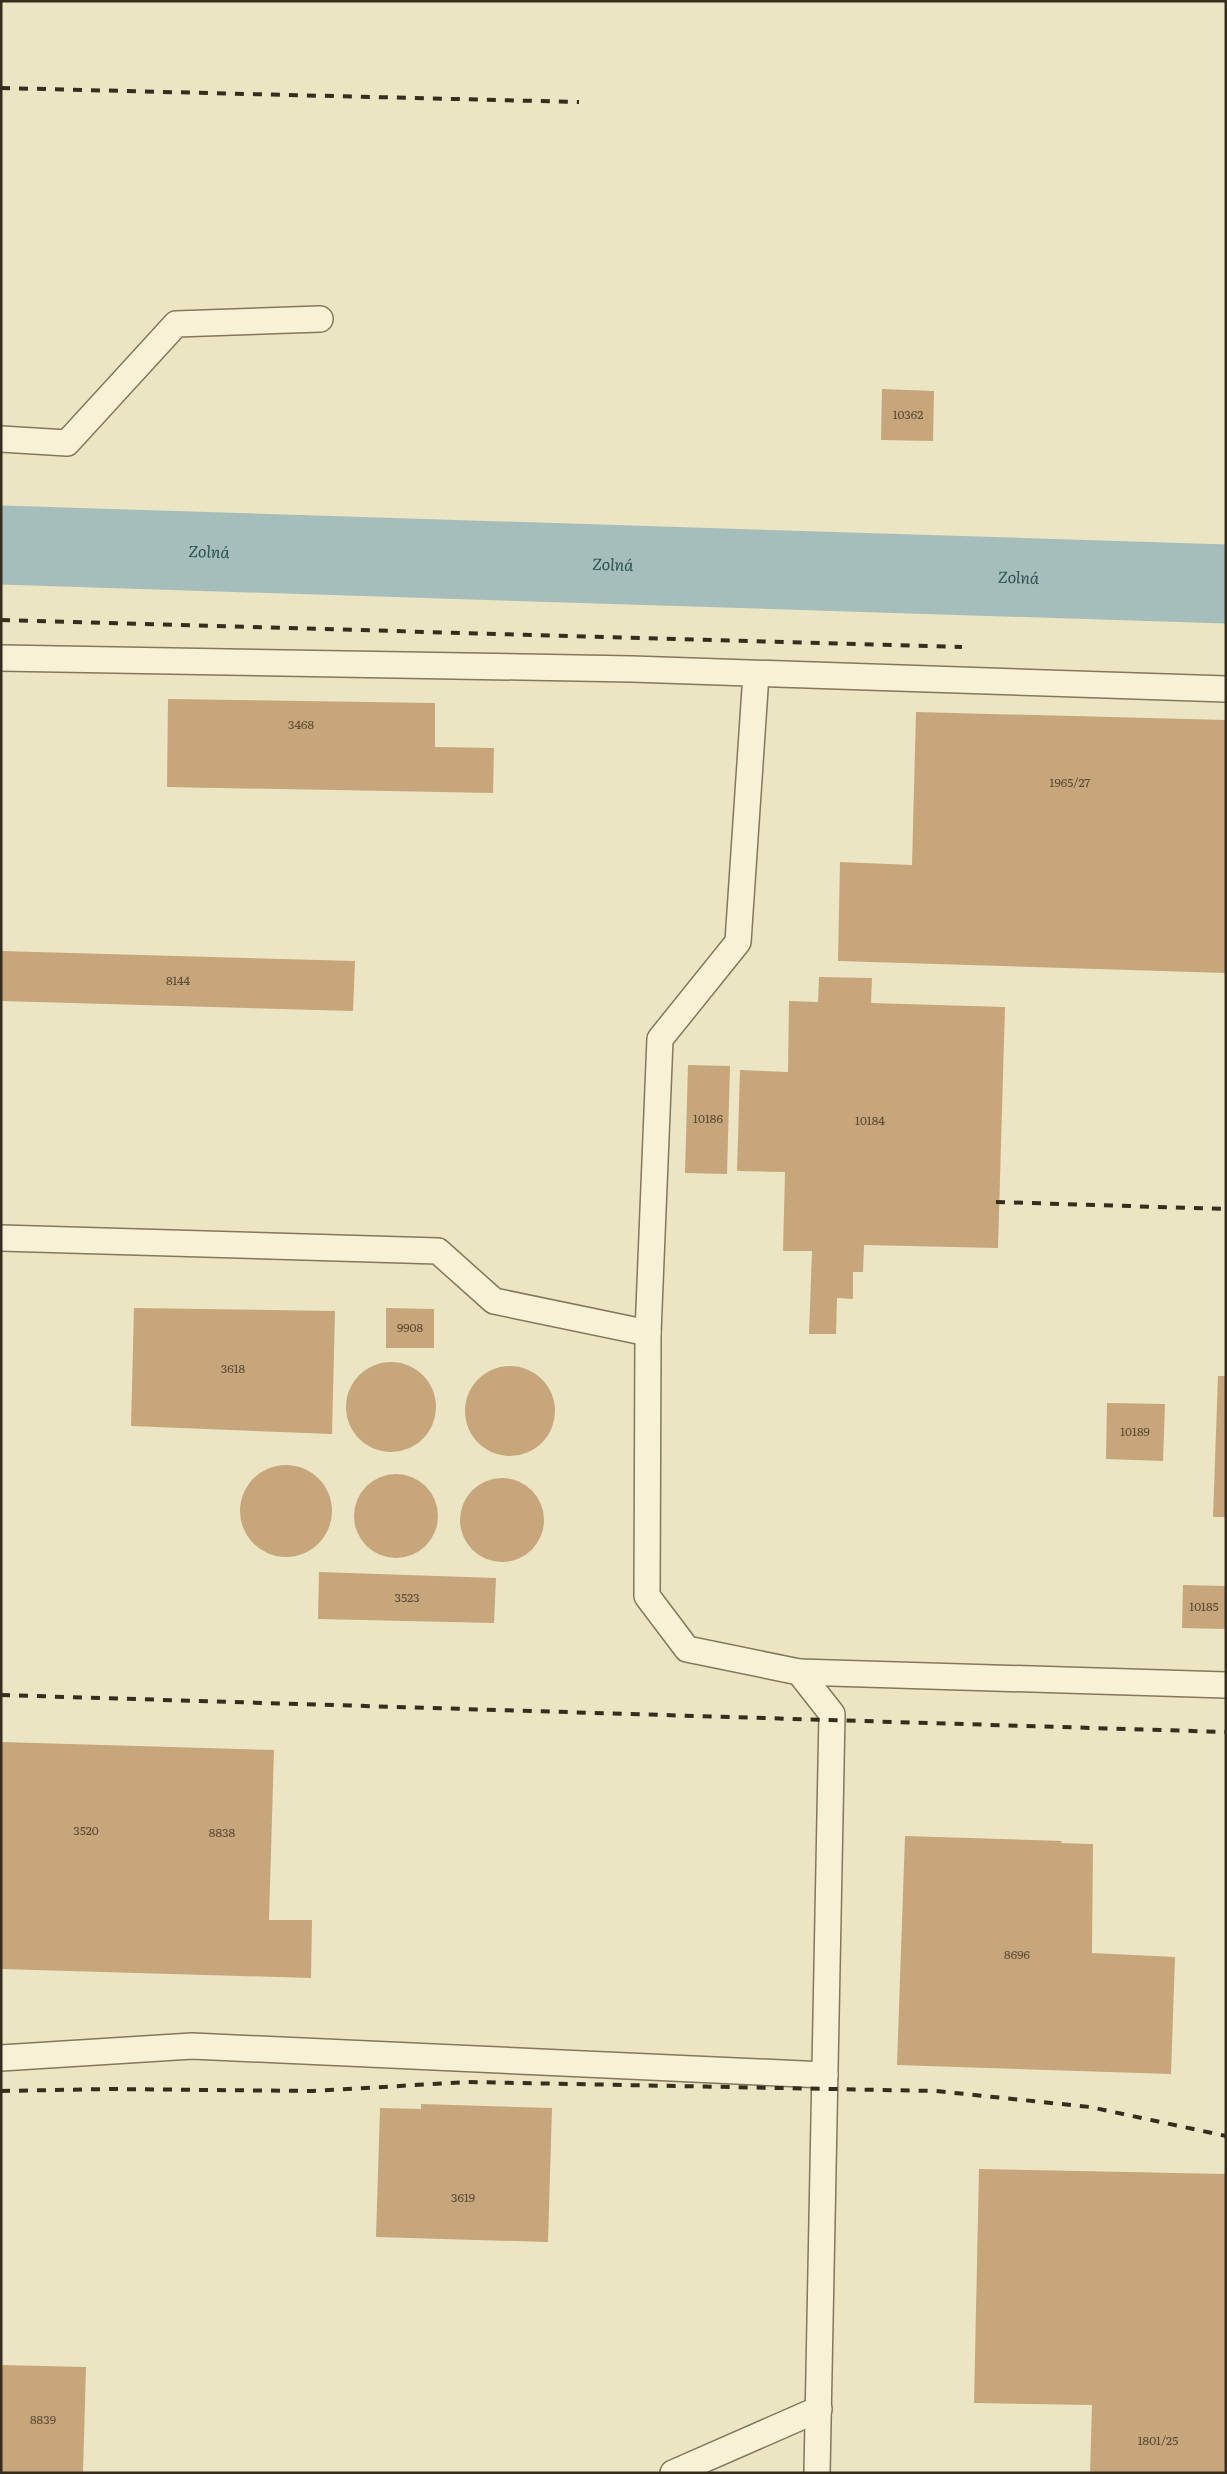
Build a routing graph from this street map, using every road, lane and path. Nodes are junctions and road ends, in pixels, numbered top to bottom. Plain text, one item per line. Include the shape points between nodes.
1 (320, 319) dead end
2 (1, 440) edge
3 (1, 658) edge
4 (756, 674) junction
5 (1226, 688) edge
6 (1, 1238) edge
7 (648, 1333) junction
8 (799, 1672) junction
9 (1226, 1686) edge
10 (1, 2058) edge
11 (825, 2075) junction
12 (819, 2408) junction
13 (673, 2473) edge
14 (817, 2473) edge

1 - 2 lane via 176,324 67,443
3 - 4 lane
4 - 5 lane
4 - 7 lane via 738,942 660,1039
6 - 7 lane via 438,1251 494,1301
7 - 8 lane via 647,1596 687,1649
8 - 9 lane
8 - 11 lane via 832,1714
10 - 11 lane via 192,2046
11 - 12 lane
12 - 13 lane
12 - 14 lane

